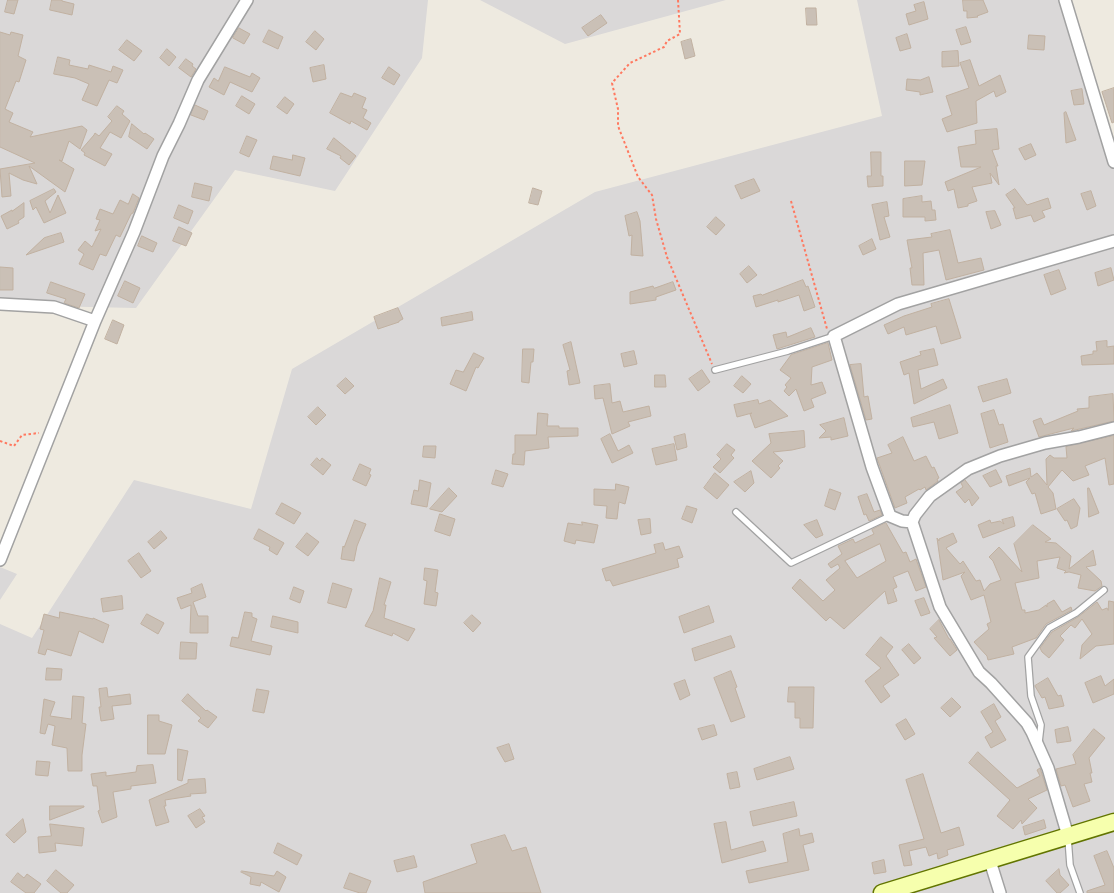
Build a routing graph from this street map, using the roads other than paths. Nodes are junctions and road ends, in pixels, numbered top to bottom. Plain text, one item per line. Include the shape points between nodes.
1 (246, 0) edge
2 (1065, 0) edge
3 (1114, 162) edge
4 (1114, 241) edge
5 (0, 304) edge
6 (95, 321) junction
7 (834, 336) junction
8 (715, 370) road end
9 (1114, 428) edge
10 (736, 512) dead end
11 (890, 516) junction
12 (912, 522) junction
13 (0, 559) edge
14 (1104, 590) dead end
15 (1038, 745) junction
16 (1114, 822) edge
17 (1068, 836) junction
18 (990, 861) junction
19 (882, 893) edge
20 (1000, 893) edge
21 (1080, 893) edge

1 - 6 street via 198,80
2 - 3 street
4 - 7 street via 898,304
5 - 6 street via 54,307
6 - 13 street
7 - 8 lane
7 - 11 street via 872,467
9 - 12 street via 1045,443 968,469 930,496
10 - 11 lane via 791,563
11 - 12 street
12 - 15 street via 940,606 979,672 1027,723
14 - 15 lane via 1076,613 1049,628 1028,656 1031,696 1041,725
15 - 17 street
16 - 17 main road
17 - 18 main road
17 - 21 lane via 1070,865
18 - 19 main road
18 - 20 street

